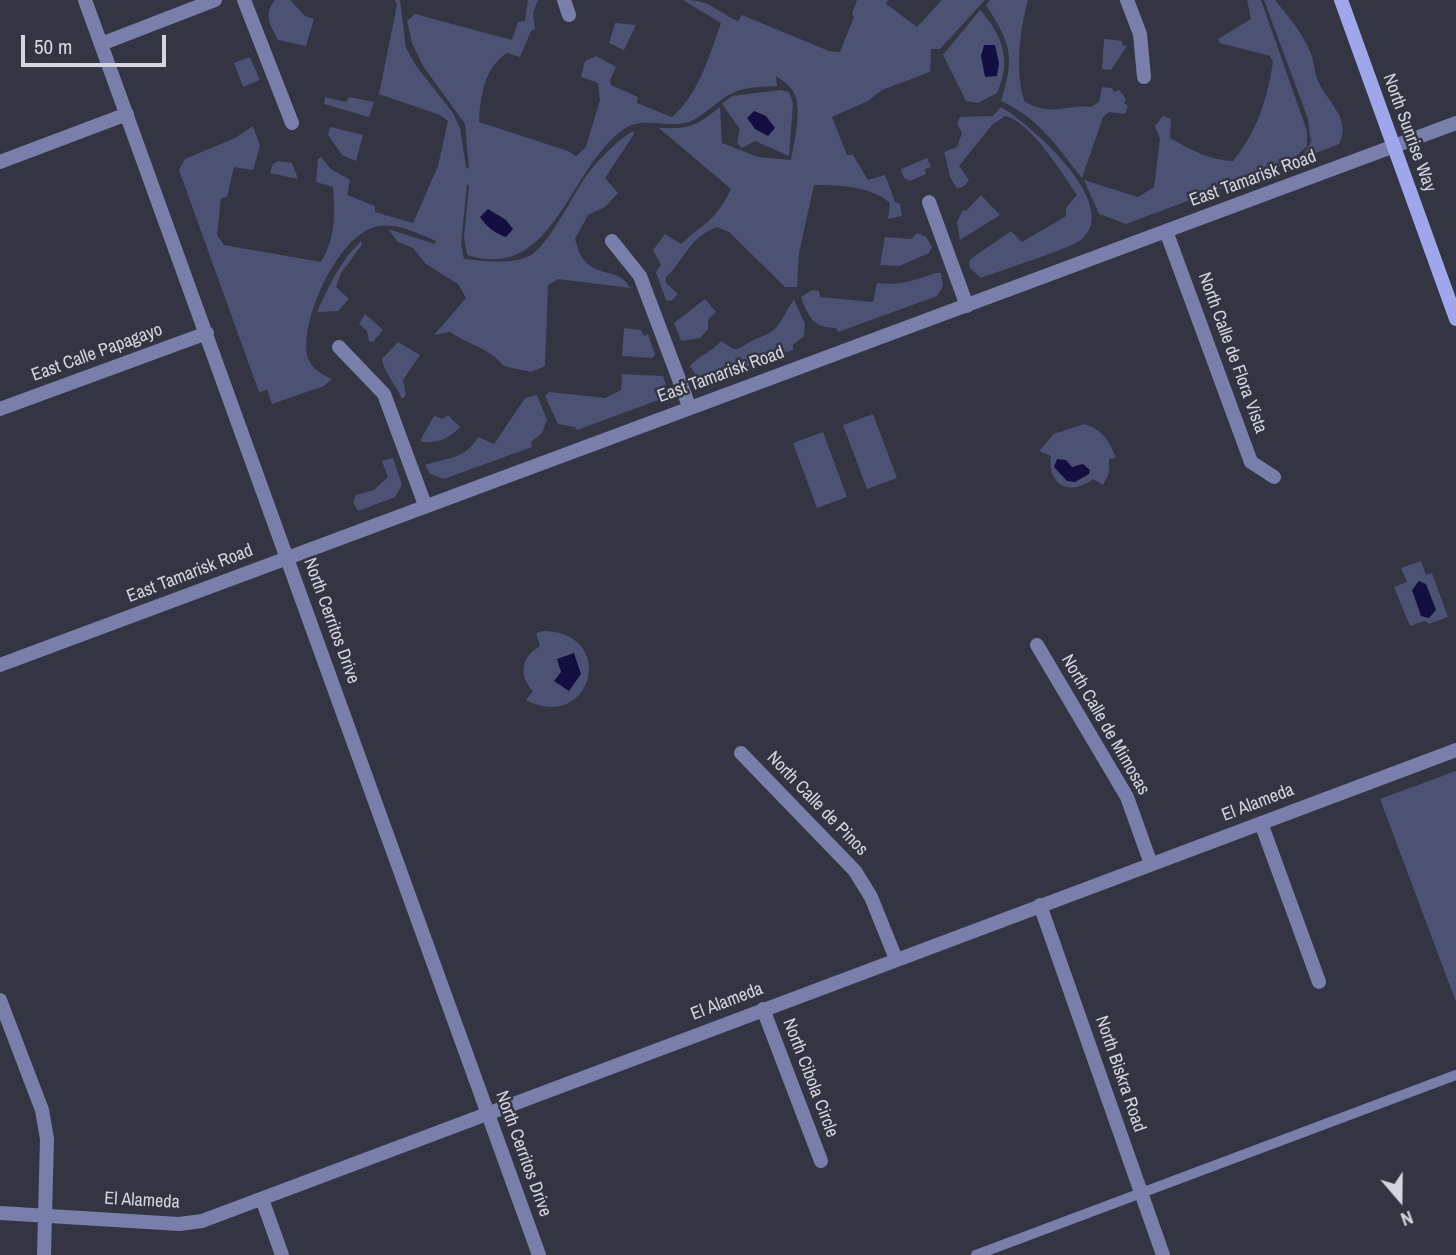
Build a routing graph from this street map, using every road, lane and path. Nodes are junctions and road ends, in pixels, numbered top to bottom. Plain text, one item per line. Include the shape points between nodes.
1 (85, 0) edge
2 (215, 0) edge
3 (244, 0) edge
4 (564, 0) edge
5 (1127, 0) edge
6 (1341, 0) edge
7 (569, 15) dead end
8 (101, 44) junction
9 (1144, 77) dead end
10 (127, 114) junction
11 (1456, 122) edge
12 (292, 123) dead end
13 (1394, 146) junction
14 (0, 162) edge
15 (929, 202) dead end
16 (1166, 231) junction
17 (612, 241) dead end
18 (967, 306) junction
19 (1456, 318) edge
20 (207, 332) junction
21 (340, 347) dead end
22 (689, 406) junction
23 (0, 409) edge
24 (1275, 477) dead end
25 (425, 505) junction
26 (288, 557) junction
27 (1037, 645) dead end
28 (0, 666) edge
29 (1456, 750) edge
30 (741, 753) dead end
31 (1261, 823) junction
32 (1151, 864) junction
33 (1040, 905) junction
34 (896, 959) junction
35 (1319, 982) dead end
36 (0, 1000) edge
37 (763, 1009) junction
38 (1456, 1076) edge
39 (487, 1112) junction
40 (821, 1161) dead end
41 (1141, 1193) junction
42 (262, 1199) junction
43 (0, 1213) edge
44 (43, 1214) junction
45 (44, 1255) edge
46 (282, 1255) edge
47 (539, 1255) edge
48 (976, 1255) edge
49 (1163, 1255) edge

1 - 8 street, North Cerritos Drive
2 - 8 street
3 - 12 street
4 - 7 street
5 - 9 street via 1140,34
6 - 13 main road, North Sunrise Way
8 - 10 street, North Cerritos Drive
10 - 14 street
10 - 20 street, North Cerritos Drive
11 - 13 street, East Tamarisk Road
13 - 16 street, East Tamarisk Road
13 - 19 main road, North Sunrise Way
15 - 18 street
16 - 18 street, East Tamarisk Road
16 - 24 street, North Calle de Flora Vista via 1251,462
17 - 22 street via 640,276
18 - 22 street, East Tamarisk Road
20 - 23 street, East Calle Papagayo
20 - 26 street, North Cerritos Drive
21 - 25 street via 384,394
22 - 25 street, East Tamarisk Road
25 - 26 street, East Tamarisk Road
26 - 28 street, East Tamarisk Road
26 - 39 street, North Cerritos Drive
27 - 32 street, North Calle de Mimosas via 1127,797
29 - 31 street, El Alameda
30 - 34 street, North Calle de Pinos via 855,871 871,897
31 - 32 street, El Alameda
31 - 35 street
32 - 33 street, El Alameda
33 - 34 street, El Alameda
33 - 41 street, North Biskra Road
34 - 37 street, El Alameda
36 - 44 street via 42,1110 47,1139
37 - 39 street, El Alameda
37 - 40 street, North Cibola Circle
38 - 41 lane
39 - 42 street, El Alameda
39 - 47 street, North Cerritos Drive
41 - 48 lane
41 - 49 street, North Biskra Road
42 - 44 street, El Alameda via 202,1221 179,1224
42 - 46 street
43 - 44 street, El Alameda
44 - 45 street

